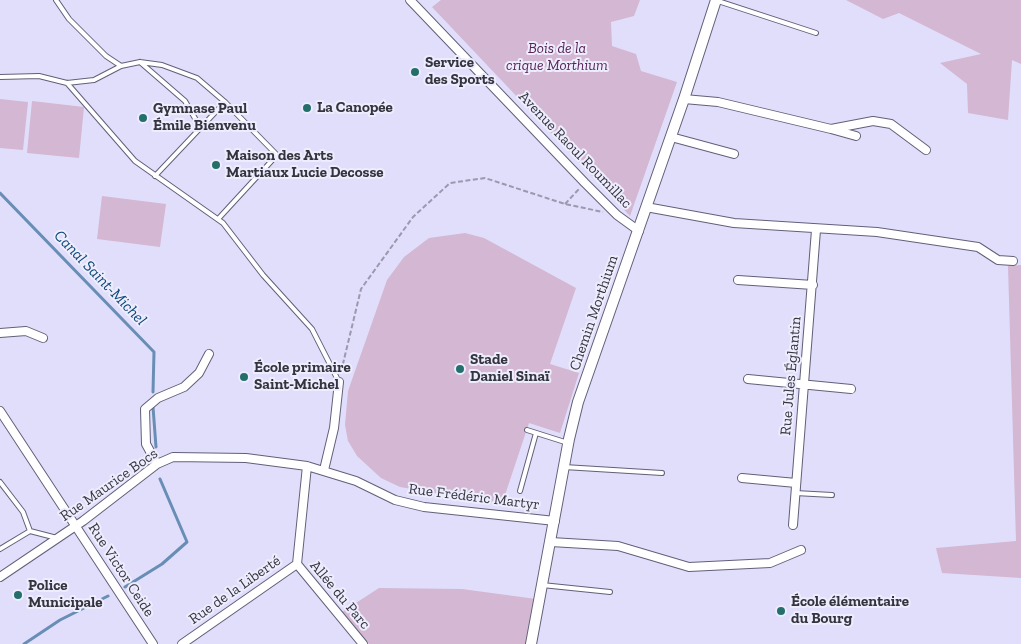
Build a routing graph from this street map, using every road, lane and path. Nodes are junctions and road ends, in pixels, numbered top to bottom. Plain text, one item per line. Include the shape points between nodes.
1 (56, 0) edge
2 (410, 0) edge
3 (716, 0) edge
4 (816, 32) dead end
5 (140, 62) junction
6 (121, 66) junction
7 (0, 77) edge
8 (67, 83) junction
9 (684, 99) junction
10 (225, 102) junction
11 (200, 128) junction
12 (831, 129) junction
13 (856, 136) dead end
14 (671, 137) junction
15 (926, 150) dead end
16 (734, 154) dead end
17 (154, 176) junction
18 (585, 183) junction
19 (565, 204) junction
20 (646, 207) junction
21 (617, 215) junction
22 (219, 218) junction
23 (816, 230) junction
24 (639, 231) junction
25 (1013, 261) dead end
26 (738, 280) dead end
27 (813, 285) junction
28 (0, 334) edge
29 (43, 338) dead end
30 (209, 354) dead end
31 (748, 380) dead end
32 (339, 382) junction
33 (804, 386) junction
34 (851, 389) dead end
35 (0, 412) edge
36 (527, 430) dead end
37 (536, 433) junction
38 (568, 443) junction
39 (157, 464) junction
40 (307, 466) junction
41 (564, 467) junction
42 (324, 470) junction
43 (662, 473) dead end
44 (742, 478) dead end
45 (0, 482) edge
46 (796, 483) junction
47 (520, 491) dead end
48 (795, 492) junction
49 (832, 495) dead end
50 (555, 521) junction
51 (793, 525) dead end
52 (76, 526) junction
53 (30, 531) junction
54 (57, 538) junction
55 (551, 542) junction
56 (0, 550) edge
57 (801, 550) dead end
58 (297, 564) junction
59 (0, 577) edge
60 (542, 585) junction
61 (610, 592) dead end
62 (153, 644) edge
63 (182, 644) edge
64 (363, 644) edge
65 (531, 644) edge

1 - 6 lane via 69,19 106,56
2 - 18 street, Avenue Raoul Roumillac
3 - 4 lane
3 - 9 street, Chemin Morthium
5 - 6 lane
5 - 10 lane via 162,65 197,78
5 - 11 lane via 186,101
6 - 8 lane via 94,80
7 - 8 lane via 39,76
8 - 17 lane via 135,161
9 - 12 street via 718,102
9 - 14 street, Chemin Morthium
10 - 11 lane
10 - 22 lane via 277,155
11 - 17 lane
12 - 13 street
12 - 15 street via 873,121 892,124
14 - 16 street
14 - 20 street, Chemin Morthium
17 - 22 lane
18 - 19 path
18 - 21 street, Avenue Raoul Roumillac
19 - 21 path
19 - 32 path via 485,178 450,183 412,217 361,289
20 - 23 street via 734,223
20 - 24 street, Chemin Morthium
21 - 24 street, Avenue Raoul Roumillac
22 - 32 lane via 263,275 312,329
23 - 25 street via 876,232 978,247 998,260
23 - 27 street, Rue Jules Églantin
24 - 38 street, Chemin Morthium via 578,402
26 - 27 street
27 - 33 street, Rue Jules Églantin
28 - 29 street via 26,330
30 - 39 street via 199,372 184,387 158,398 145,409 146,444
31 - 33 street
32 - 42 street via 334,428
33 - 34 street
33 - 46 street, Rue Jules Églantin
35 - 52 street, Rue Victor Ceide
36 - 37 lane
37 - 38 lane
37 - 47 lane
38 - 41 street, Chemin Morthium
39 - 40 street, Rue Maurice Bocs via 173,457 198,456
39 - 52 street, Rue Maurice Bocs
40 - 42 street, Rue Frédéric Martyr
40 - 58 street, Rue de la Liberté
41 - 43 lane
41 - 50 street, Chemin Morthium
42 - 50 street, Rue Frédéric Martyr via 395,500 424,507
44 - 46 street
45 - 53 lane via 23,512
46 - 48 street, Rue Jules Églantin
48 - 49 lane
48 - 51 street, Rue Jules Églantin
50 - 55 street, Chemin Morthium
52 - 54 street, Rue Maurice Bocs
52 - 62 street, Rue Victor Ceide
53 - 54 lane
53 - 56 lane
54 - 59 street, Rue Maurice Bocs
55 - 57 street via 618,546 689,567 770,564
55 - 60 street, Chemin Morthium
58 - 63 street, Rue de la Liberté
58 - 64 street, Allée du Parc
60 - 61 lane
60 - 65 street, Chemin Morthium

